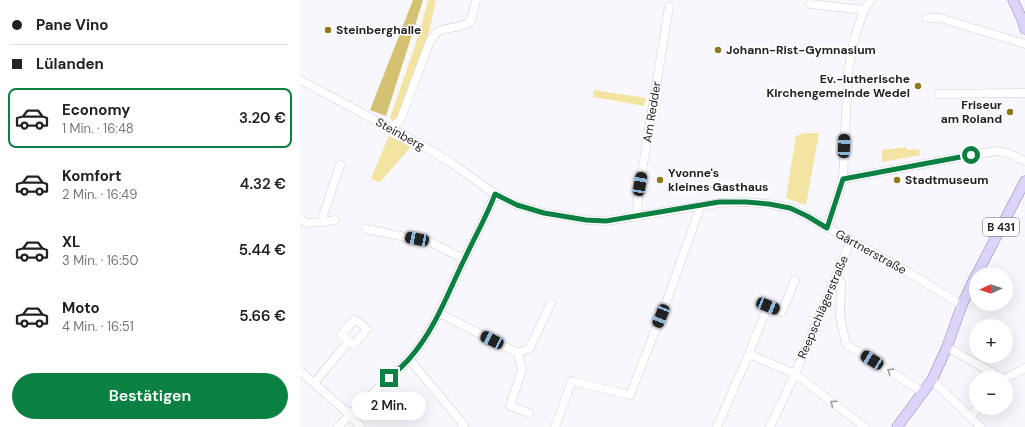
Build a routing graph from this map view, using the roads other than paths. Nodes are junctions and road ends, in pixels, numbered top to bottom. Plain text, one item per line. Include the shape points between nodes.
1 (476, 0) edge
2 (871, 0) edge
3 (1013, 0) edge
4 (810, 4) dead end
5 (669, 7) dead end
6 (864, 10) junction
7 (927, 18) dead end
8 (1025, 28) edge
9 (1025, 44) edge
10 (300, 80) edge
11 (1025, 93) edge
12 (939, 94) dead end
13 (391, 128) junction
14 (1025, 161) edge
15 (340, 165) dead end
16 (843, 177) junction
17 (1025, 181) edge
18 (495, 194) junction
19 (701, 205) junction
20 (637, 217) junction
21 (300, 219) edge
22 (335, 220) dead end
23 (322, 222) junction
24 (828, 225) junction
25 (366, 229) dead end
26 (851, 240) junction
27 (464, 259) junction
28 (980, 267) edge
29 (837, 275) junction
30 (795, 280) dead end
31 (969, 290) edge
32 (551, 303) dead end
33 (962, 305) junction
34 (439, 313) junction
35 (349, 341) dead end
36 (947, 347) junction
37 (518, 353) junction
38 (749, 354) junction
39 (409, 359) junction
40 (1025, 368) edge
41 (300, 371) edge
42 (990, 371) edge
43 (795, 374) junction
44 (1013, 374) edge
45 (932, 380) junction
46 (314, 383) junction
47 (923, 392) junction
48 (529, 413) dead end
49 (349, 414) junction
50 (970, 417) joint
51 (463, 426) edge
52 (338, 427) edge
53 (361, 427) edge
54 (555, 427) edge
55 (716, 427) edge
56 (770, 427) edge
57 (864, 427) edge
58 (897, 427) edge
59 (981, 427) edge

1 - 13 street via 471,21 463,26 442,29 436,32 430,41 400,121
2 - 6 street
3 - 8 main road
4 - 6 street
5 - 20 street, Am Redder via 638,196
6 - 16 street via 855,36 848,72
7 - 9 street via 940,18
10 - 13 street, Steinberg
11 - 12 street
13 - 18 street, Steinberg via 453,164
14 - 16 street via 1008,153 996,151
15 - 23 street
16 - 24 street
17 - 28 main road, B 431
18 - 20 street, Gärtnerstraße via 517,205 544,213 586,220 606,221
18 - 27 street
19 - 20 street, Gärtnerstraße
19 - 24 street, Gärtnerstraße via 719,202 769,204 790,208
19 - 54 street via 630,395 572,381
21 - 23 street via 307,222
22 - 23 street
24 - 26 street, Gärtnerstraße
25 - 27 street via 430,242
26 - 29 street, Reepschlägerstraße
26 - 33 street, Gärtnerstraße
27 - 34 street
29 - 43 street, Reepschlägerstraße
47 -> 29 street via 846,344 840,317 841,283
30 - 38 street via 782,312 768,306
31 - 33 main road, B 431
32 - 37 street via 530,348
33 - 36 main road, B 431
34 - 37 street
34 - 39 street
35 - 46 street
36 - 42 street
36 - 45 main road, B 431
37 - 48 street via 522,370 510,406
38 - 43 street, Reepschlägerstraße
38 - 55 street
39 - 49 street
39 - 51 street
40 - 44 street
41 - 46 street
43 - 56 street, Reepschlägerstraße
57 -> 43 street
45 - 47 main road, B 431
45 - 50 street
46 - 49 street
47 - 58 main road, B 431
49 - 52 street
49 - 53 street
50 - 59 street

